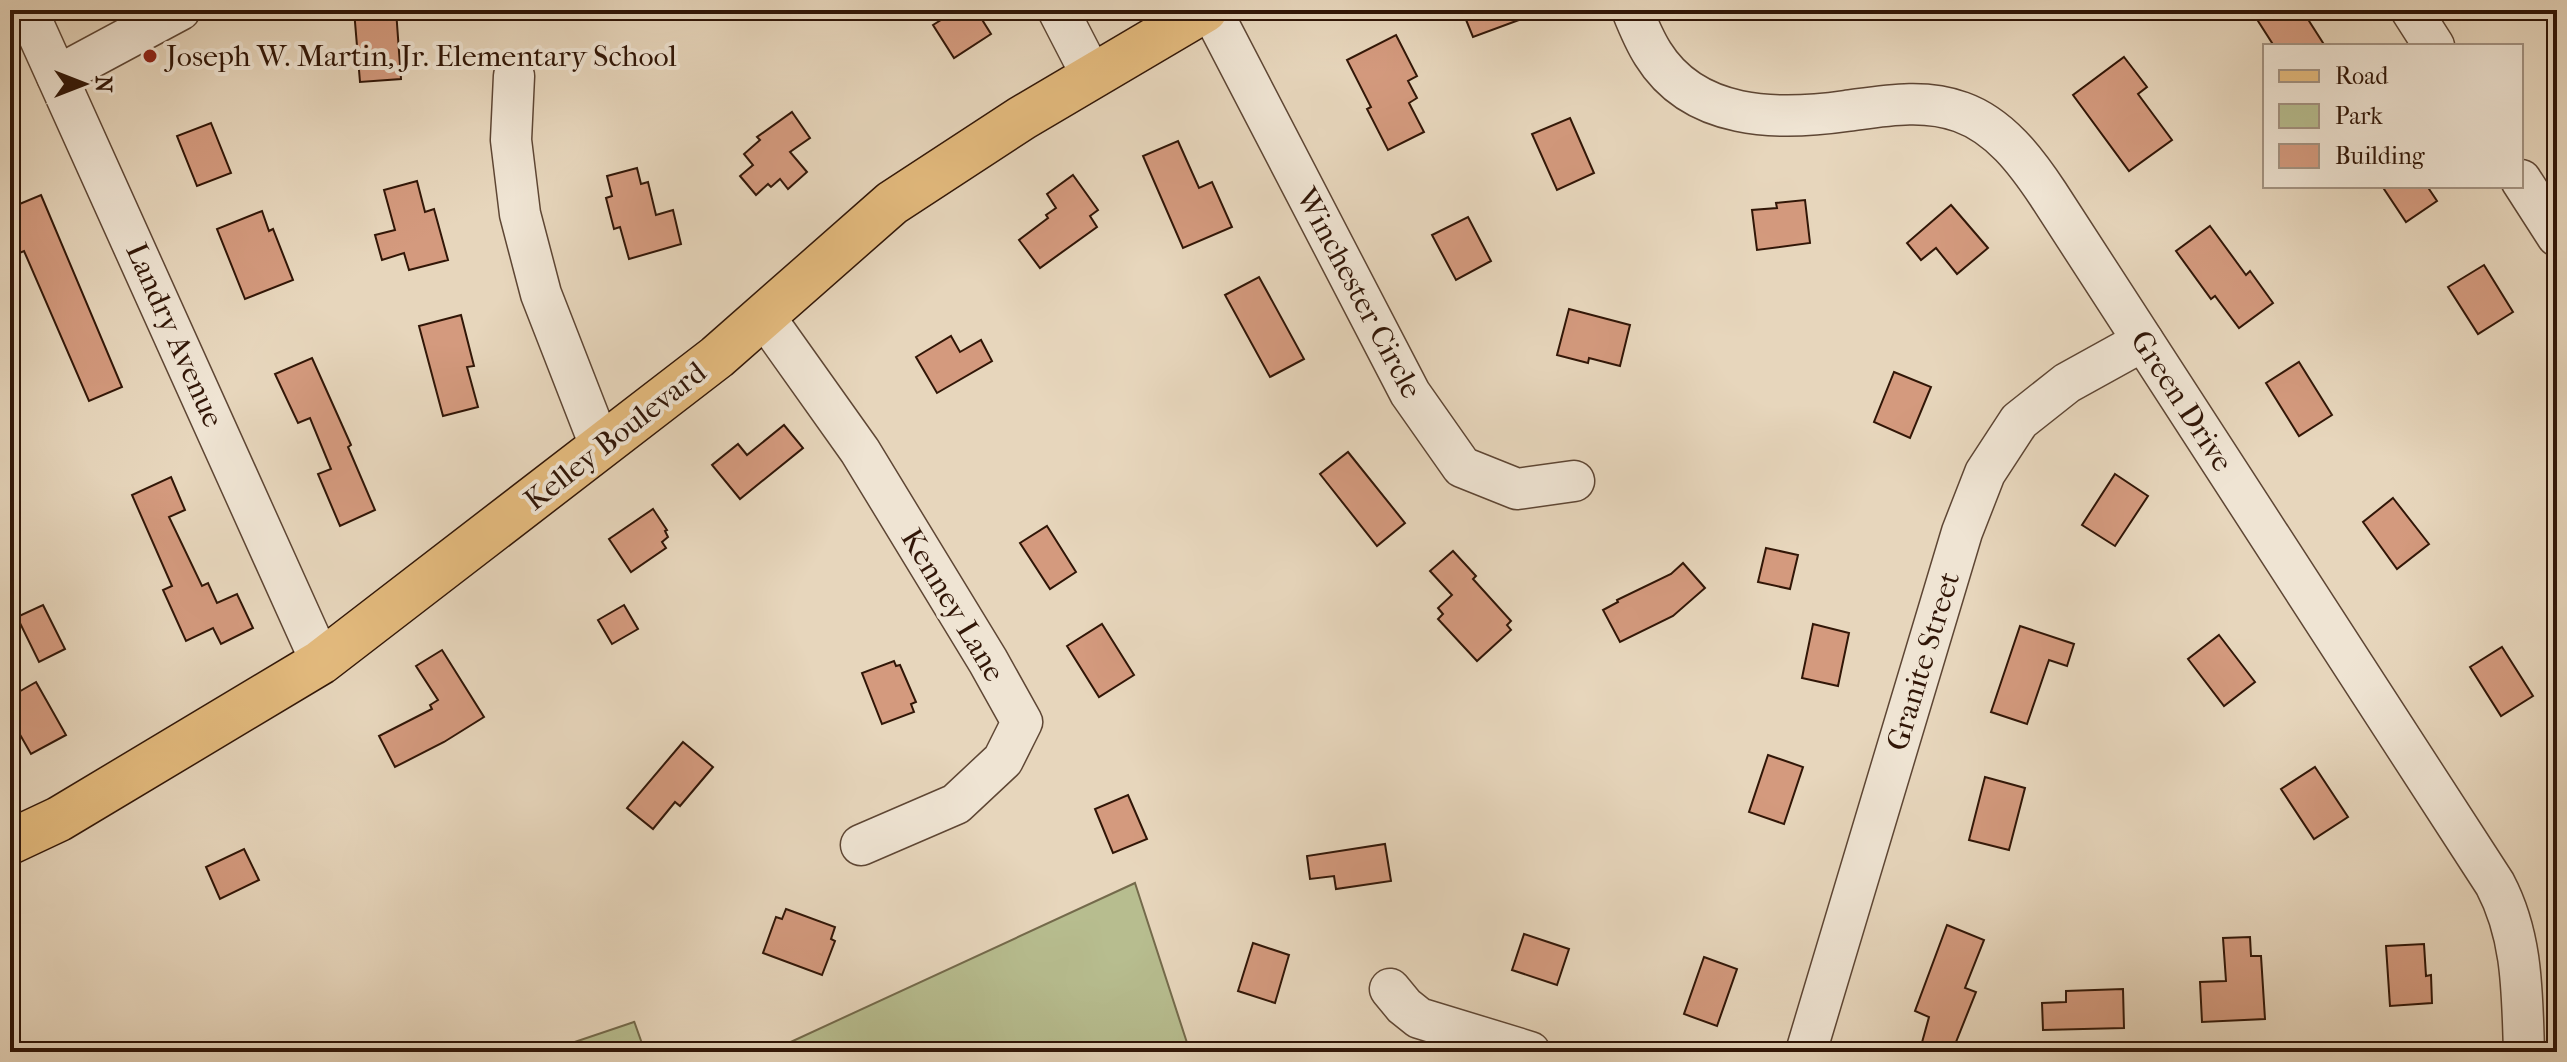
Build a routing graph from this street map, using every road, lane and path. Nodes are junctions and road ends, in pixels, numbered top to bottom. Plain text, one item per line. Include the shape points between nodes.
1 (27, 10) edge
2 (181, 10) edge
3 (1058, 10) edge
4 (1208, 10) edge
5 (1632, 10) edge
6 (57, 76) junction
7 (514, 76) dead end
8 (1092, 76) junction
9 (2523, 183) edge
10 (2557, 236) edge
11 (764, 316) junction
12 (2143, 341) junction
13 (601, 448) junction
14 (1574, 481) dead end
15 (321, 662) junction
16 (10, 842) edge
17 (861, 845) dead end
18 (1390, 989) dead end
19 (1530, 1052) edge
20 (1806, 1052) edge
21 (2524, 1052) edge

1 - 6 street, Landry Avenue
2 - 6 street
3 - 8 street
4 - 8 main road, Kelley Boulevard
4 - 14 street, Winchester Circle via 1410,393 1462,467 1517,489
5 - 12 street, Green Drive via 1669,75 1714,105 1769,116 1913,104 1960,111 1985,123 2037,178
6 - 15 street, Landry Avenue
7 - 13 street via 511,140 520,214 541,294
8 - 11 main road, Kelley Boulevard via 892,203
9 - 10 street
11 - 13 main road, Kelley Boulevard
11 - 17 street, Kenney Lane via 860,451 1022,722 1003,760 956,804
12 - 20 street, Granite Street via 2067,383 2019,421 1985,473 1962,532
12 - 21 street, Green Drive via 2495,884 2519,957
13 - 15 main road, Kelley Boulevard
15 - 16 main road, Kelley Boulevard via 59,819
18 - 19 street via 1419,1018

